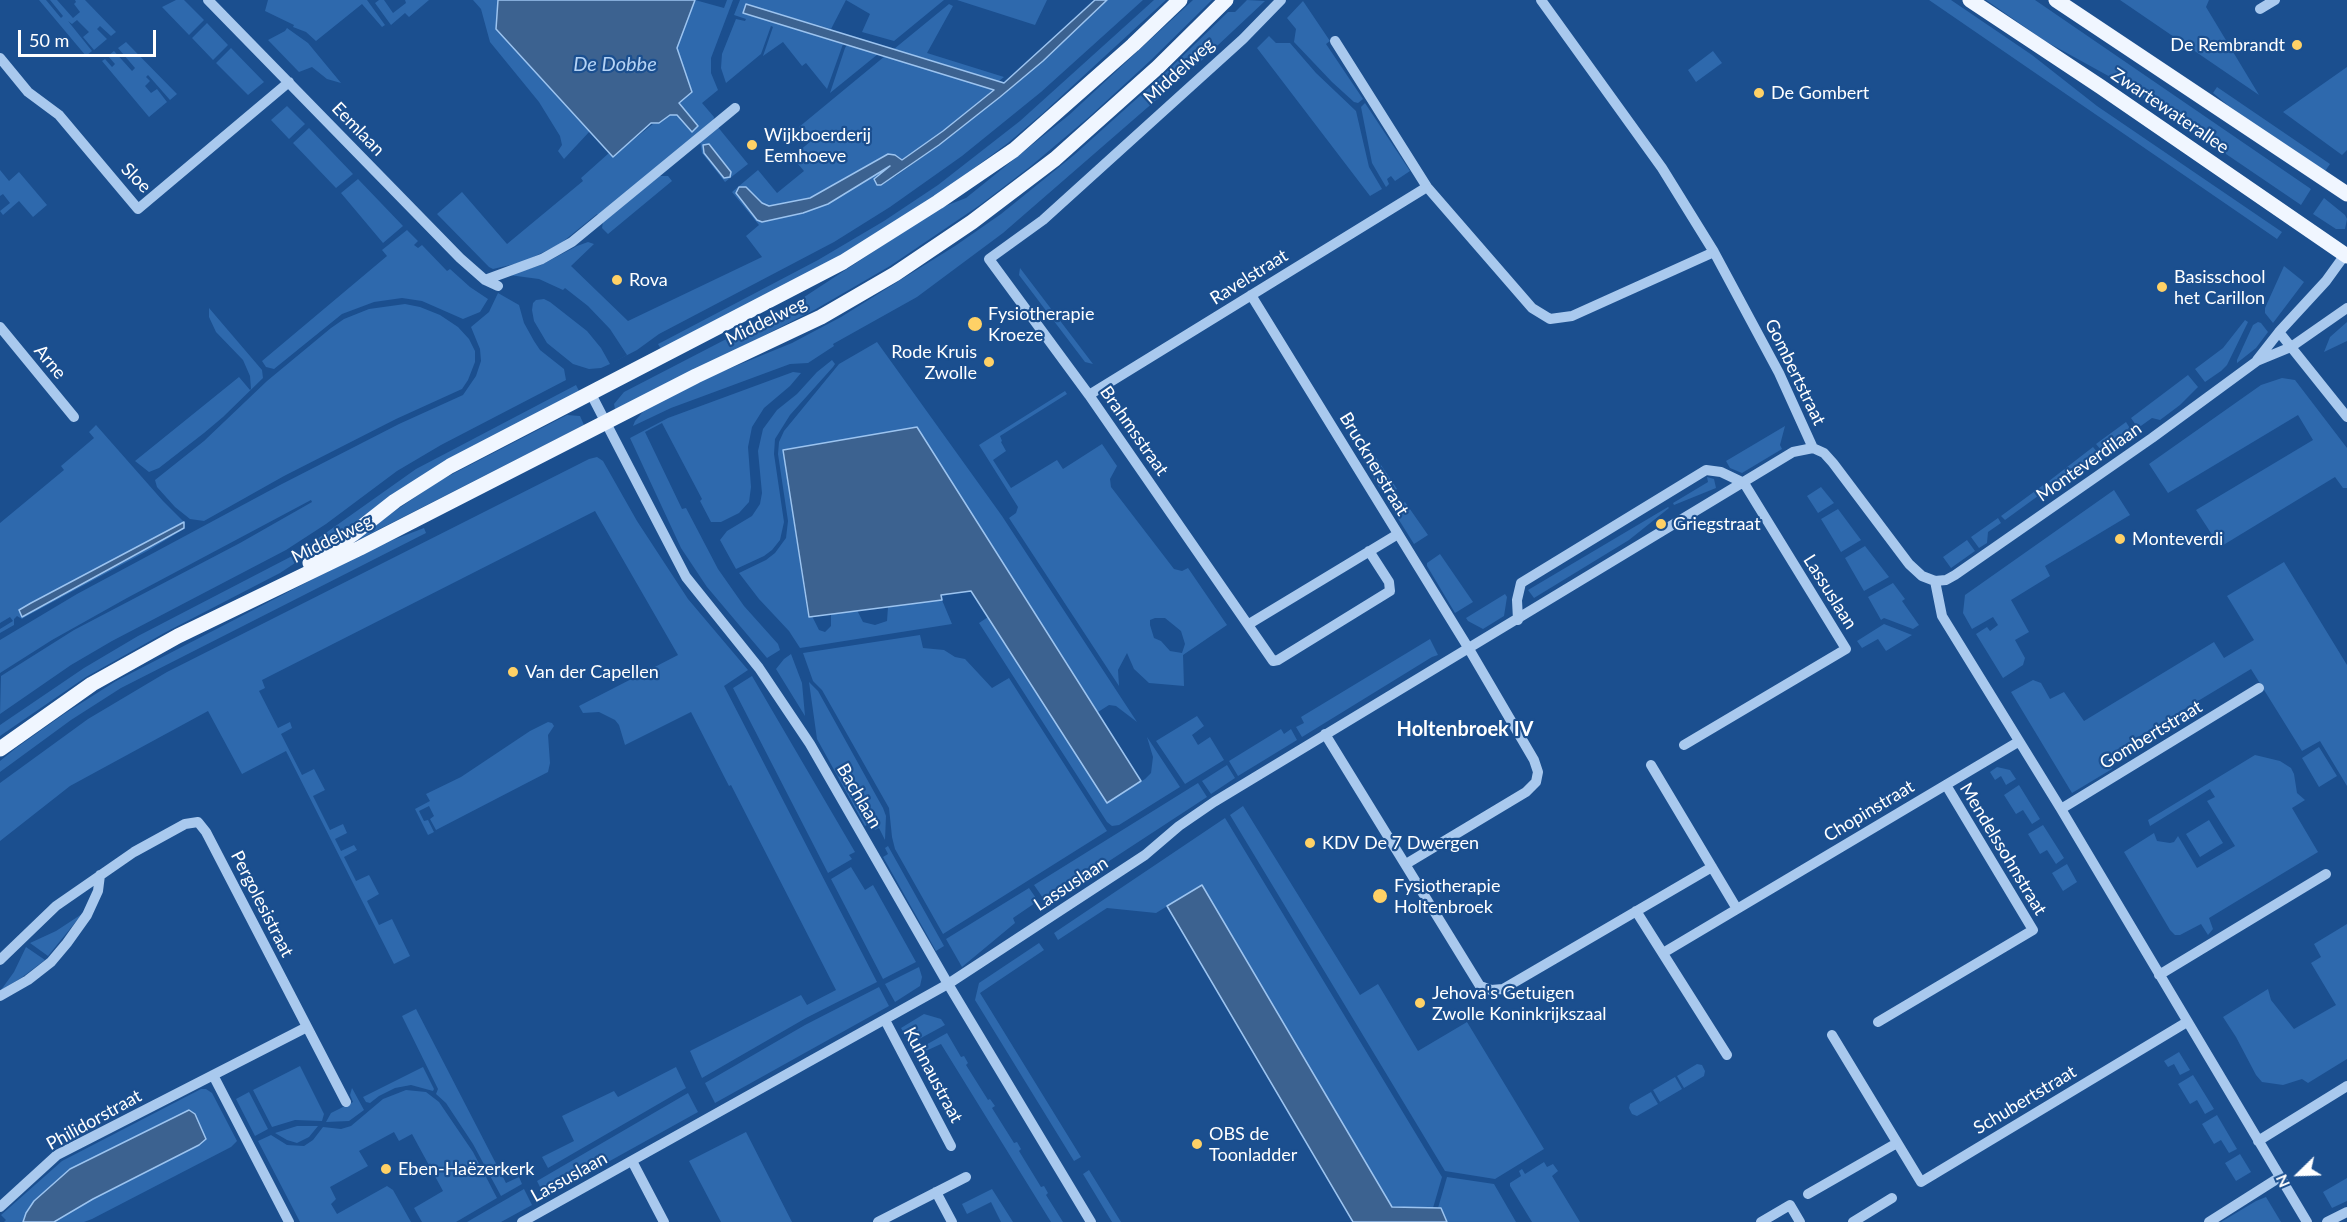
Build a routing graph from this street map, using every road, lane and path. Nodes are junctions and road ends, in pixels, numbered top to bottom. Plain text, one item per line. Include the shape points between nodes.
1 (208, 0) edge
2 (1180, 0) edge
3 (1226, 0) edge
4 (1281, 0) edge
5 (1541, 0) edge
6 (1970, 0) edge
7 (2056, 0) edge
8 (2275, 0) edge
9 (2260, 9) dead end
10 (1335, 41) dead end
11 (0, 58) edge
12 (289, 82) junction
13 (735, 108) dead end
14 (1427, 187) junction
15 (2347, 194) edge
16 (1714, 252) junction
17 (2346, 254) edge
18 (989, 260) joint
19 (485, 280) junction
20 (498, 286) dead end
21 (1251, 295) junction
22 (2347, 308) edge
23 (0, 327) edge
24 (2279, 332) junction
25 (2291, 347) junction
26 (2257, 361) junction
27 (591, 394) junction
28 (1089, 396) junction
29 (74, 417) dead end
30 (2347, 417) edge
31 (605, 422) junction
32 (1813, 448) junction
33 (1744, 483) junction
34 (1398, 534) junction
35 (1369, 551) junction
36 (1935, 581) junction
37 (267, 591) junction
38 (1518, 620) junction
39 (1249, 624) junction
40 (1469, 649) junction
41 (2259, 688) dead end
42 (1325, 734) junction
43 (2018, 741) junction
44 (1684, 745) dead end
45 (0, 748) edge
46 (1651, 765) dead end
47 (1946, 785) junction
48 (2061, 809) junction
49 (1406, 864) junction
50 (1712, 867) junction
51 (2326, 874) dead end
52 (100, 875) junction
53 (1737, 909) junction
54 (1636, 911) junction
55 (1663, 954) junction
56 (0, 960) edge
57 (2159, 975) junction
58 (948, 984) junction
59 (0, 996) edge
60 (885, 1020) junction
61 (1878, 1022) dead end
62 (2187, 1022) junction
63 (307, 1027) junction
64 (1833, 1035) dead end
65 (1727, 1056) dead end
66 (213, 1075) junction
67 (2347, 1086) edge
68 (346, 1102) dead end
69 (2258, 1141) junction
70 (1897, 1143) junction
71 (951, 1146) dead end
72 (632, 1161) junction
73 (966, 1177) dead end
74 (2280, 1178) junction
75 (936, 1192) junction
76 (1808, 1194) dead end
77 (1892, 1198) dead end
78 (0, 1207) edge
79 (2347, 1212) edge
80 (289, 1222) edge
81 (522, 1222) edge
82 (664, 1222) edge
83 (878, 1222) edge
84 (952, 1222) edge
85 (1090, 1222) edge
86 (1761, 1222) edge
87 (1800, 1222) edge
88 (1853, 1222) edge
89 (2209, 1222) edge
90 (2307, 1222) edge
91 (2327, 1222) edge

1 - 12 street, Eemlaan
2 - 27 main road, Middelweg via 1014,150 938,202 843,262
3 - 31 main road, Middelweg via 1055,159 941,244 820,317
4 - 18 street, Middelweg via 1244,39 1043,220
5 - 16 street, Gombertstraat via 1662,168
6 - 17 main road, Zwartewaterallee
7 - 15 main road, Zwartewaterallee
8 - 9 street
10 - 14 street
11 - 12 street, Sloe via 28,92 59,115 138,209
12 - 19 street, Eemlaan
13 - 19 street via 572,242 542,259
14 - 16 street via 1532,308 1550,319 1572,316
14 - 21 street, Ravelstraat
16 - 32 street, Gombertstraat via 1779,373
17 - 24 street, Monteverdilaan
18 - 28 street, Brahmsstraat
19 - 20 street, Eemlaan
21 - 28 street, Ravelstraat
21 - 34 street, Brucknerstraat
22 - 25 street, Monteverdilaan
23 - 29 street, Arne
24 - 25 street
24 - 26 street, Monteverdilaan
25 - 26 street, Monteverdilaan
25 - 30 street
26 - 36 street, Monteverdilaan via 1964,568 1946,580
27 - 31 street, Bachlaan
27 - 37 main road, Middelweg via 450,466
28 - 39 street, Brahmsstraat
31 - 37 main road, Middelweg via 360,548
31 - 58 street, Bachlaan via 686,577 759,668 810,744
32 - 33 street, Lassuslaan via 1793,452
32 - 36 street, Gombertstraat via 1824,453 1909,564
33 - 38 street, Lassuslaan
33 - 38 street via 1706,470 1521,583
33 - 44 street, Lassuslaan via 1846,650
34 - 35 street
34 - 40 street, Brucknerstraat
35 - 39 street
35 - 39 street, Brahmsstraat via 1389,582 1390,591 1385,596 1278,660 1273,661
36 - 43 street via 1942,616
37 - 45 main road, Middelweg via 120,668
38 - 40 street, Lassuslaan
40 - 42 street, Lassuslaan
40 - 49 street via 1534,760 1536,783
41 - 48 street, Gombertstraat
42 - 49 street
42 - 58 street, Lassuslaan via 1214,802 1145,855
43 - 47 street, Chopinstraat
43 - 48 street
46 - 50 street
47 - 53 street, Chopinstraat
47 - 61 street, Mendelssohnstraat via 2033,930
48 - 57 street
49 - 54 street via 1480,986 1491,990 1503,989
50 - 53 street
50 - 54 street
51 - 57 street
52 - 56 street, Pergolesistraat via 56,906
52 - 59 street via 98,891 87,915 67,943 51,962
52 - 63 street, Pergolesistraat via 185,824 198,822
53 - 55 street, Chopinstraat
54 - 55 street
55 - 65 street
57 - 62 street
58 - 60 street, Lassuslaan
58 - 85 street, Bachlaan
60 - 71 street, Kuhnaustraat
60 - 72 street, Lassuslaan
62 - 69 street
62 - 70 street, Schubertstraat via 1921,1182
63 - 66 street, Philidorstraat
63 - 68 street, Pergolesistraat
64 - 70 street, Schubertstraat
66 - 78 street, Philidorstraat via 57,1155
66 - 80 street
67 - 69 street
69 - 74 street
70 - 76 street
72 - 81 street, Lassuslaan
72 - 82 street, Lassuslaan
73 - 75 street
74 - 89 street
74 - 90 street
75 - 83 street
75 - 84 street
77 - 88 street
79 - 91 street
86 - 87 street via 1790,1205

